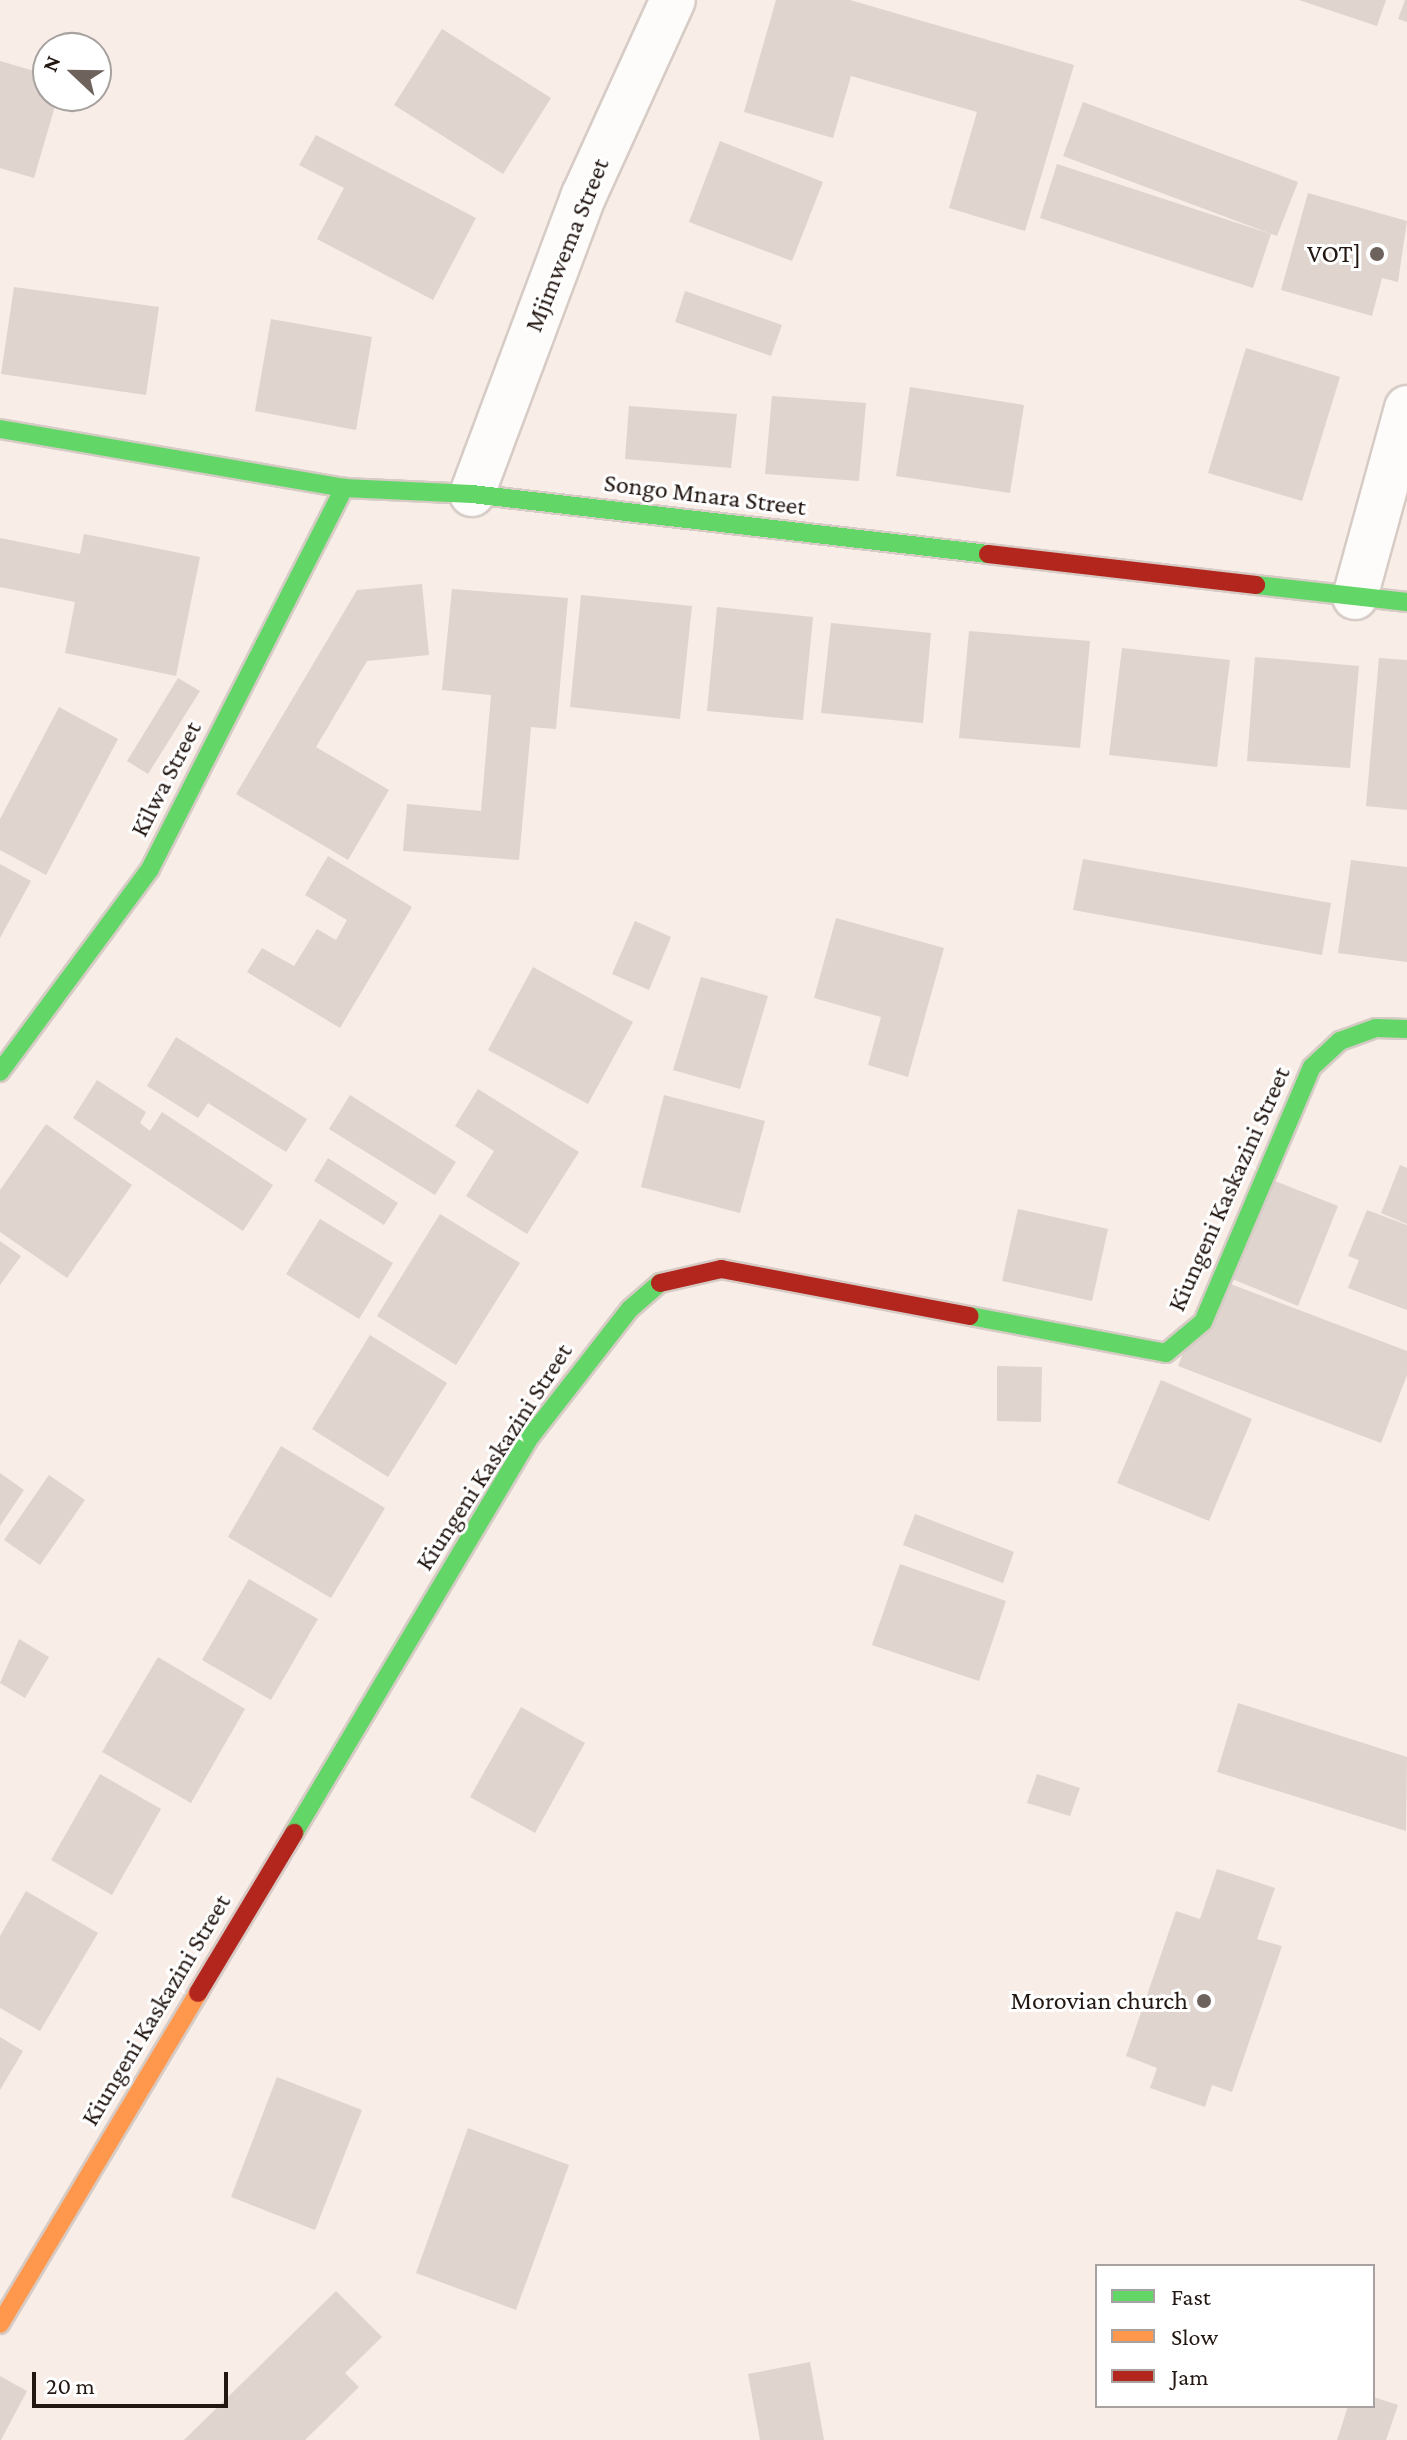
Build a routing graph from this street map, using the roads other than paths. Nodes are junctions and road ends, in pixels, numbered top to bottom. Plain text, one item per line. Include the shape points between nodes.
1 (673, 0) edge
2 (1407, 408) edge
3 (0, 429) edge
4 (344, 488) junction
5 (472, 494) junction
6 (1355, 597) junction
7 (1407, 602) edge
8 (1407, 1029) edge
9 (0, 1072) edge
10 (0, 2324) edge

1 - 5 street, Mjimwema Street via 584,195
2 - 6 street
3 - 4 street, Songo Mnara Street
4 - 5 street, Songo Mnara Street
4 - 9 street, Kilwa Street via 150,869
5 - 6 street, Songo Mnara Street
6 - 7 street, Songo Mnara Street
8 - 10 street, Kiungeni Kaskazini Street via 1376,1028 1340,1041 1312,1067 1203,1322 1166,1353 721,1269 667,1277 630,1309 531,1436

